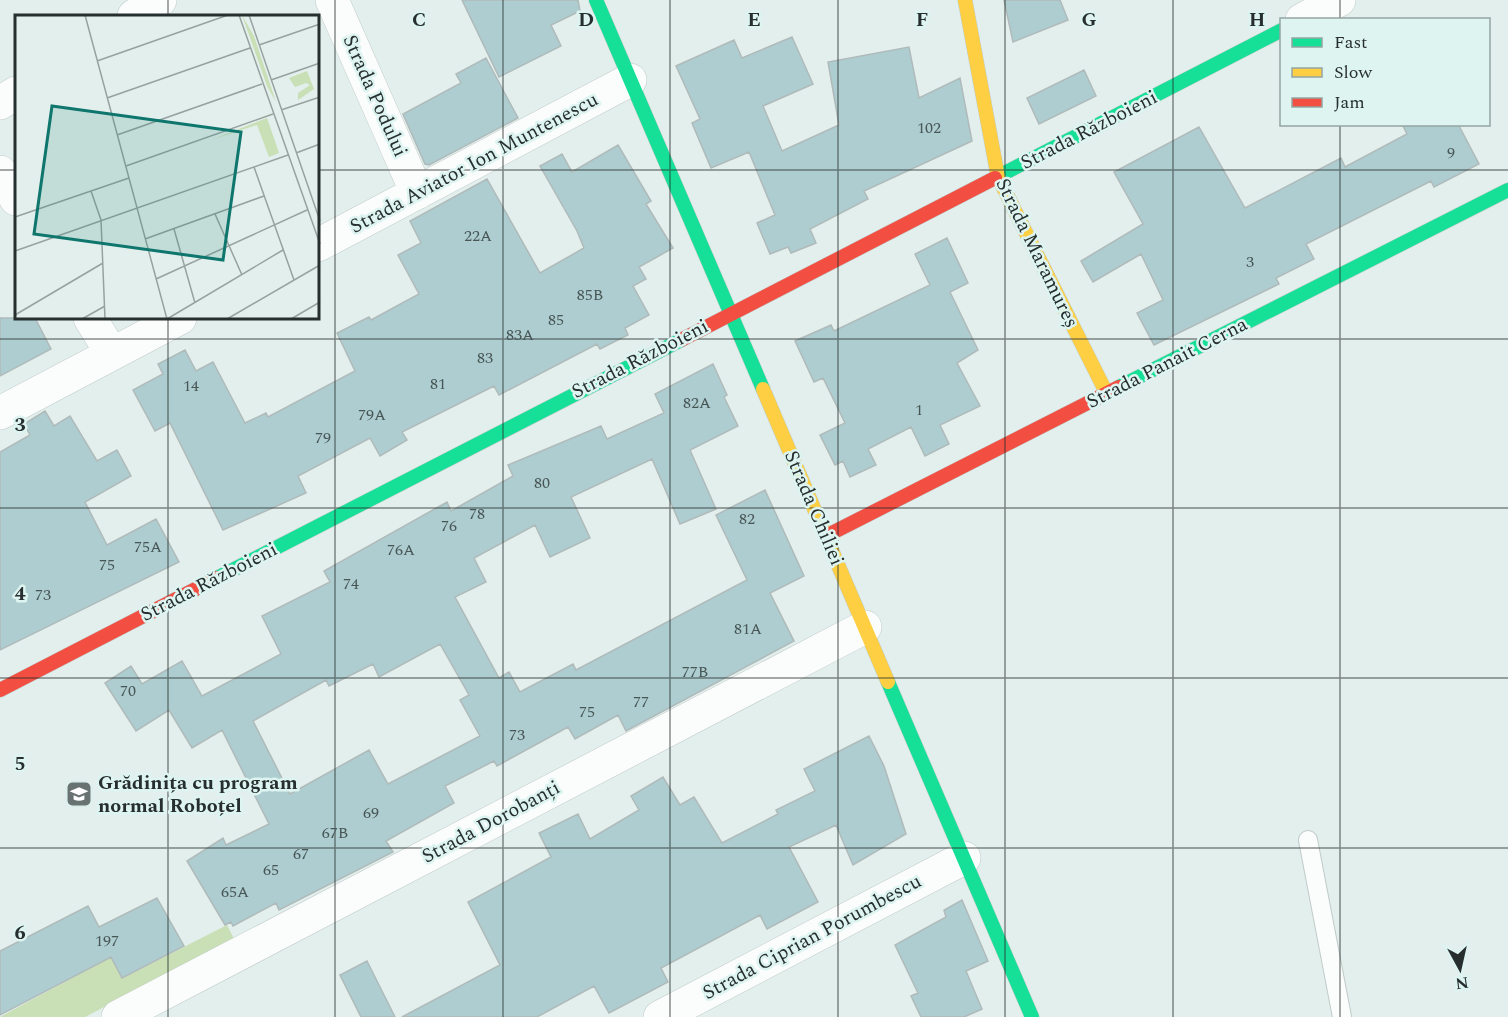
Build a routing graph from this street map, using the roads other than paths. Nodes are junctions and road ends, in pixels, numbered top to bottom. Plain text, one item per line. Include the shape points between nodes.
1 (160, 0) edge
2 (332, 0) edge
3 (596, 0) edge
4 (965, 0) edge
5 (1339, 0) edge
6 (136, 15) edge
7 (1306, 18) edge
8 (1280, 31) edge
9 (630, 80) junction
10 (15, 94) edge
11 (0, 103) edge
12 (0, 172) edge
13 (998, 177) junction
14 (1508, 190) edge
15 (417, 193) junction
16 (15, 197) edge
17 (320, 244) edge
18 (730, 312) junction
19 (91, 320) edge
20 (176, 320) edge
21 (112, 354) junction
22 (1107, 393) junction
23 (0, 413) edge
24 (826, 536) junction
25 (865, 627) junction
26 (0, 690) edge
27 (1308, 840) dead end
28 (963, 858) junction
29 (118, 1017) edge
30 (660, 1017) edge
31 (1032, 1017) edge
32 (1342, 1017) edge

1 - 6 street
2 - 15 street, Strada Podului
3 - 9 street, Strada Chiliei
4 - 13 street, Strada Maramureș
5 - 7 street
8 - 13 street, Strada Războieni
9 - 15 street, Strada Aviator Ion Muntenescu
9 - 18 street, Strada Chiliei
10 - 11 street
12 - 16 street
13 - 18 street, Strada Războieni
13 - 22 street, Strada Maramureș
14 - 22 street, Strada Panait Cerna
15 - 17 street, Strada Aviator Ion Muntenescu
18 - 24 street, Strada Chiliei
18 - 26 street, Strada Războieni
19 - 21 street
20 - 21 street
21 - 23 street
22 - 24 street, Strada Panait Cerna
24 - 25 street, Strada Chiliei
25 - 28 street, Strada Chiliei
25 - 29 street, Strada Dorobanți
27 - 32 lane
28 - 30 street, Strada Ciprian Porumbescu
28 - 31 street, Strada Chiliei

